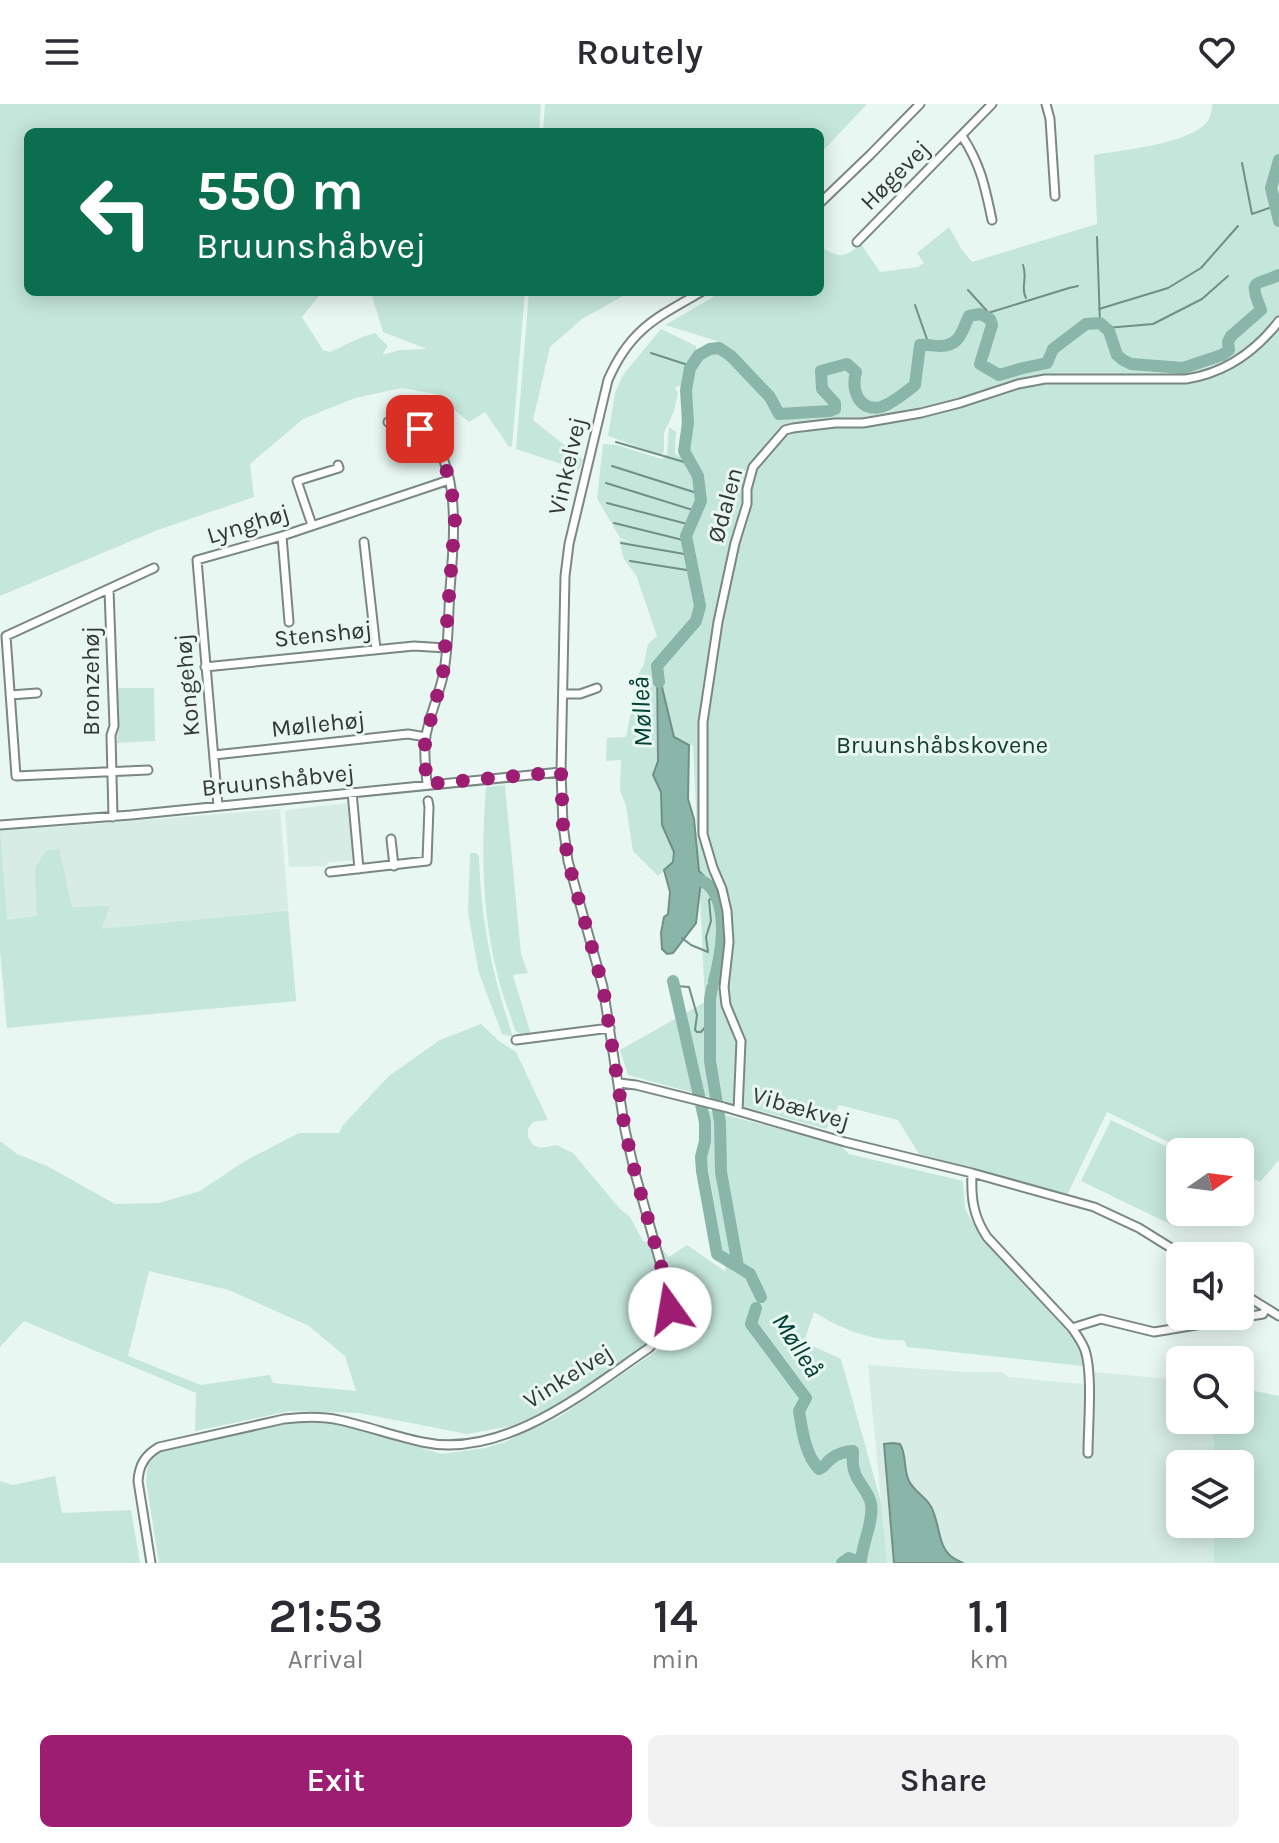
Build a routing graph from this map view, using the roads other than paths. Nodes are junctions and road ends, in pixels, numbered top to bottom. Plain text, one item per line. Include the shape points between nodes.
1 (920, 104) edge
2 (992, 104) edge
3 (1046, 104) edge
4 (962, 136) junction
5 (1055, 196) dead end
6 (824, 199) edge
7 (992, 220) dead end
8 (857, 242) dead end
9 (694, 296) edge
10 (1279, 321) edge
11 (388, 422) dead end
12 (338, 465) dead end
13 (449, 480) junction
14 (312, 525) junction
15 (282, 536) junction
16 (364, 542) dead end
17 (197, 560) joint
18 (154, 568) dead end
19 (109, 590) junction
20 (289, 622) dead end
21 (446, 648) junction
22 (376, 649) junction
23 (205, 667) junction
24 (597, 688) dead end
25 (37, 693) dead end
26 (563, 694) junction
27 (10, 695) junction
28 (426, 737) junction
29 (214, 755) junction
30 (148, 770) dead end
31 (112, 772) junction
32 (561, 772) junction
33 (427, 784) junction
34 (352, 792) junction
35 (428, 801) dead end
36 (218, 806) junction
37 (113, 817) junction
38 (0, 825) edge
39 (391, 839) dead end
40 (394, 866) junction
41 (359, 869) junction
42 (330, 872) dead end
43 (610, 1028) junction
44 (516, 1040) dead end
45 (619, 1083) junction
46 (738, 1111) junction
47 (972, 1173) junction
48 (1166, 1245) edge
49 (1254, 1301) edge
50 (1266, 1308) junction
51 (1279, 1316) edge
52 (1072, 1328) junction
53 (1088, 1453) dead end
54 (151, 1563) edge

1 - 6 street
2 - 4 street, Høgevej
3 - 5 street
4 - 7 street, Høgevej via 982,174
4 - 8 street, Høgevej
9 - 26 street, Vinkelvej via 637,332 608,380 569,544
10 - 46 street, Ødalen via 1254,349 1204,376 1045,379 921,413 793,428 785,430 753,467 718,622 703,722 703,834 727,911 724,987 741,1041
11 - 13 street via 408,424 429,437
12 - 14 street, Lynghøj via 297,481
13 - 14 street, Lynghøj
13 - 21 street via 455,519
14 - 15 street, Lynghøj
15 - 17 street, Lynghøj
15 - 20 street
16 - 22 street
17 - 23 street, Kongehøj
18 - 19 street, Bronzehøj
19 - 27 street, Bronzehøj via 6,636
19 - 31 street, Bronzehøj
21 - 22 street, Stenshøj
21 - 28 street
22 - 23 street, Stenshøj
23 - 29 street, Kongehøj
24 - 26 street
25 - 27 street
26 - 32 street, Vinkelvej
27 - 31 street, Bronzehøj via 16,776
28 - 29 street, Møllehøj via 408,734
28 - 33 street
29 - 36 street, Kongehøj
30 - 31 street, Bronzehøj
31 - 37 street, Bronzehøj
32 - 33 street, Bruunshåbvej
32 - 43 street, Vinkelvej via 568,861
33 - 34 street, Bruunshåbvej
34 - 36 street, Bruunshåbvej
34 - 41 street
35 - 40 street via 427,861
36 - 37 street, Bruunshåbvej
37 - 38 street, Bruunshåbvej
39 - 40 street
40 - 41 street
41 - 42 street
43 - 44 street
43 - 45 street, Vinkelvej
45 - 46 street, Vibækvej
45 - 54 street, Vinkelvej via 635,1173 669,1294 661,1336 547,1416 472,1443 424,1443 337,1419 301,1417 159,1447 138,1473
46 - 47 street, Vibækvej
47 - 48 street, Vibækvej via 1094,1207
47 - 52 street via 972,1204 980,1227
49 - 50 street
50 - 51 street
50 - 52 street via 1263,1314 1154,1332 1101,1319
52 - 53 street via 1086,1353

